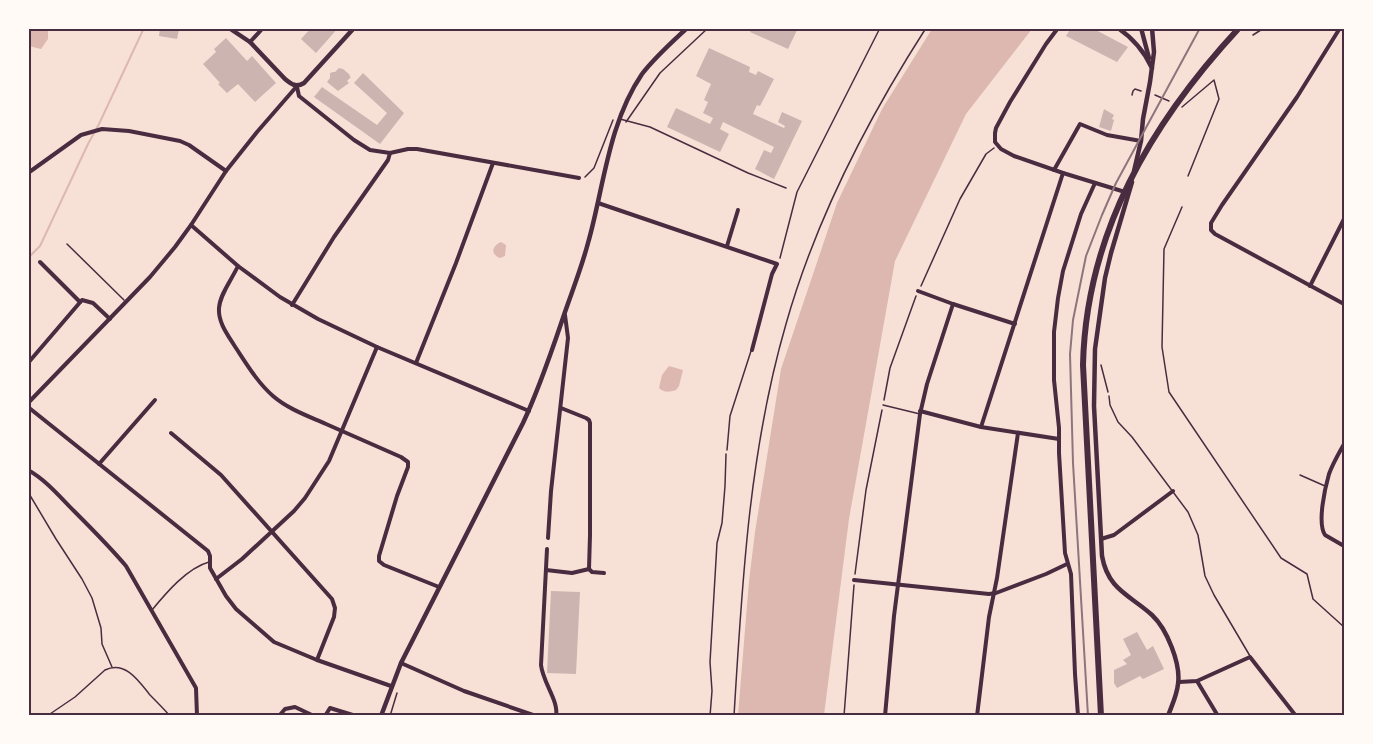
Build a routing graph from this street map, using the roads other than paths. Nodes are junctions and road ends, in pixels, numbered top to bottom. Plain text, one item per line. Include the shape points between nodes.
1 (229, 28) edge
2 (264, 28) edge
3 (354, 28) edge
4 (687, 28) edge
5 (708, 28) edge
6 (1058, 28) edge
7 (1118, 28) edge
8 (1141, 28) edge
9 (1152, 28) edge
10 (1239, 28) edge
11 (1340, 28) edge
12 (250, 42) junction
13 (1152, 68) junction
14 (297, 86) junction
15 (619, 119) junction
16 (626, 122) junction
17 (1141, 141) junction
18 (390, 153) junction
19 (493, 163) junction
20 (1054, 170) junction
21 (226, 171) junction
22 (28, 173) edge
23 (1063, 173) junction
24 (579, 178) road end
25 (1095, 183) junction
26 (786, 188) dead end
27 (1129, 194) junction
28 (598, 203) junction
29 (738, 210) dead end
30 (1344, 219) edge
31 (191, 225) junction
32 (67, 244) dead end
33 (727, 247) junction
34 (40, 262) dead end
35 (238, 267) junction
36 (1310, 286) junction
37 (918, 291) road end
38 (80, 302) junction
39 (127, 302) junction
40 (292, 304) junction
41 (952, 304) junction
42 (1344, 304) edge
43 (565, 314) junction
44 (110, 319) junction
45 (1015, 324) junction
46 (377, 347) junction
47 (752, 350) joint
48 (28, 363) edge
49 (416, 363) junction
50 (1109, 396) road end
51 (155, 400) dead end
52 (28, 405) edge
53 (883, 405) road end
54 (561, 408) junction
55 (529, 411) junction
56 (920, 413) junction
57 (981, 427) junction
58 (342, 431) junction
59 (1018, 433) junction
60 (171, 434) dead end
61 (1059, 439) junction
62 (1344, 447) edge
63 (727, 450) road end
64 (99, 464) junction
65 (28, 470) edge
66 (1300, 475) dead end
67 (1326, 486) junction
68 (1173, 491) junction
69 (271, 532) junction
70 (548, 538) dead end
71 (1101, 539) junction
72 (1344, 546) edge
73 (547, 549) dead end
74 (210, 562) junction
75 (1067, 564) junction
76 (589, 569) junction
77 (546, 570) junction
78 (604, 573) dead end
79 (216, 579) junction
80 (854, 580) road end
81 (898, 585) junction
82 (439, 587) junction
83 (993, 594) junction
84 (152, 611) junction
85 (1250, 657) junction
86 (317, 660) junction
87 (401, 663) junction
88 (1197, 681) junction
89 (1179, 682) junction
90 (391, 686) junction
91 (197, 716) edge
92 (279, 716) edge
93 (314, 716) edge
94 (325, 716) edge
95 (356, 716) edge
96 (381, 716) edge
97 (536, 716) edge
98 (556, 716) edge
99 (885, 716) edge
100 (976, 716) edge
101 (1078, 716) edge
102 (1101, 716) edge
103 (1168, 716) edge
104 (1218, 716) edge
105 (1296, 716) edge

1 - 12 street
2 - 12 street
3 - 14 street
4 - 15 street via 637,82
5 - 16 lane via 660,73
6 - 20 street via 995,133 997,146
7 - 13 street via 1135,41
8 - 13 street
9 - 13 street
10 - 102 main road via 1189,86 1129,182 1100,255 1087,313 1083,365
11 - 36 street via 1211,224 1215,234
12 - 14 street via 285,79
13 - 17 street
14 - 18 street via 298,96 354,140 370,150
14 - 21 street
15 - 16 lane
15 - 28 street
16 - 26 lane via 650,127
17 - 20 street via 1107,135 1080,124
17 - 27 street
18 - 19 street via 417,149
18 - 40 street
19 - 24 street
19 - 49 street
20 - 23 street
21 - 22 street via 180,141 102,129 81,135
21 - 31 street
23 - 25 street
23 - 45 street
25 - 27 street
25 - 61 street via 1071,245 1058,298 1053,368
27 - 71 street via 1105,278 1094,357
28 - 33 street
28 - 43 street
29 - 33 street
30 - 36 street
31 - 35 street
31 - 39 street
32 - 39 lane
33 - 47 street via 777,264
34 - 38 street
35 - 40 street
35 - 58 street via 221,300 219,316 248,366 284,404
36 - 42 street
37 - 41 street
38 - 44 street via 93,303
38 - 48 street
39 - 44 street
40 - 46 street
41 - 45 street
41 - 56 street
43 - 54 street via 568,338
43 - 55 street
44 - 52 street
45 - 57 street
46 - 49 street
46 - 58 street
47 - 63 lane via 730,416
49 - 55 street
50 - 68 lane via 1118,422
51 - 64 street
52 - 64 street
53 - 56 lane
54 - 70 street
54 - 76 street via 590,423
55 - 82 street
56 - 57 street
56 - 81 street
57 - 59 street
58 - 69 street via 306,498
58 - 82 street via 408,462 379,561
59 - 61 street
59 - 83 street
60 - 69 street via 221,475
61 - 75 street
62 - 67 street
64 - 74 street via 208,551
65 - 84 street via 115,553
66 - 67 lane
67 - 72 street via 1322,531
68 - 71 street via 1114,535
68 - 85 lane via 1195,526 1208,584
69 - 79 street
69 - 86 street via 332,599 334,617
71 - 89 street via 1106,571 1119,591 1157,622 1174,653
73 - 77 street
74 - 79 street
74 - 84 lane via 174,584
75 - 83 street
75 - 101 street via 1071,574
76 - 77 street via 572,573
76 - 78 street via 592,573
77 - 98 street via 541,665 557,707
79 - 86 street via 236,609 274,642
80 - 81 street
81 - 83 street
81 - 99 street
82 - 87 street
83 - 100 street
84 - 91 street via 196,688
85 - 88 street
85 - 105 street
86 - 90 street
87 - 90 street
87 - 97 street via 469,693
88 - 89 street
88 - 104 street
89 - 103 street
90 - 96 street
92 - 93 street via 285,709 295,707
94 - 95 street via 330,708

